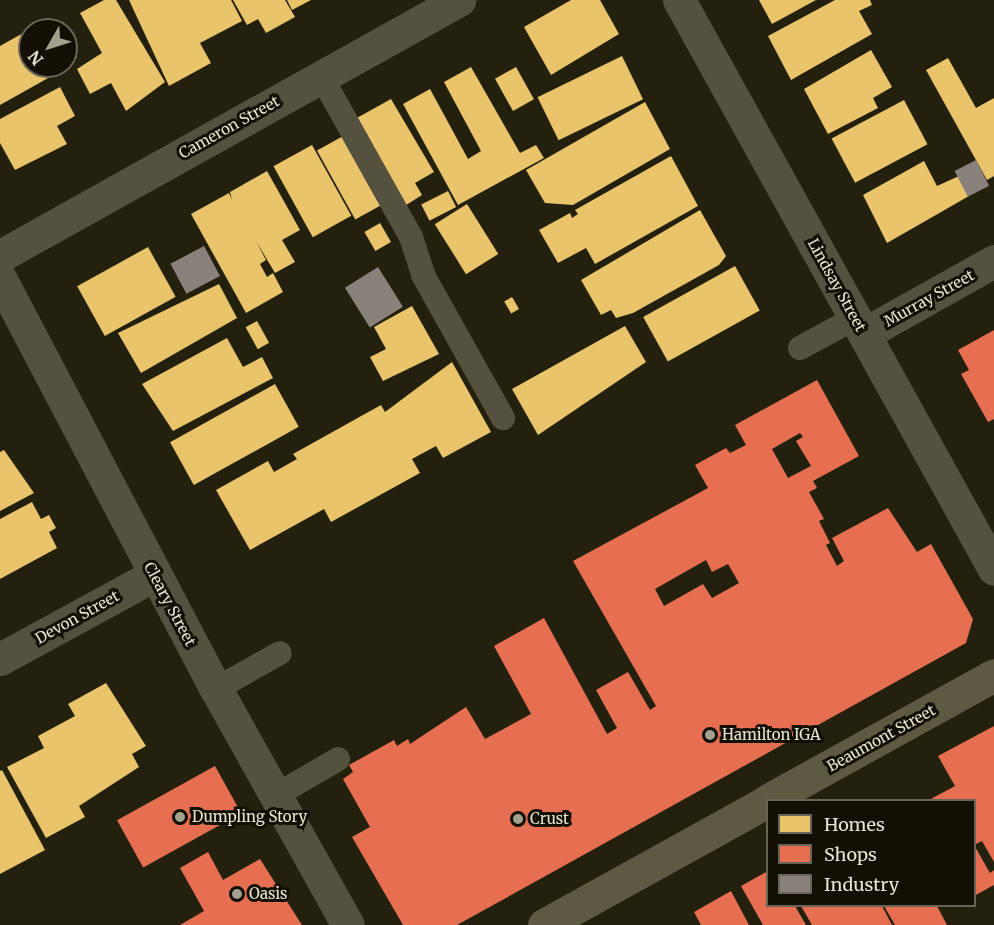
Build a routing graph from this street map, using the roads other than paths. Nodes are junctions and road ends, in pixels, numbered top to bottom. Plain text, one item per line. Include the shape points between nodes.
1 (459, 0) edge
2 (679, 0) edge
3 (321, 76) junction
4 (0, 256) edge
5 (994, 261) edge
6 (0, 278) edge
7 (859, 326) junction
8 (800, 348) dead end
9 (503, 418) dead end
10 (994, 569) edge
11 (154, 574) junction
12 (280, 653) dead end
13 (0, 659) edge
14 (994, 675) edge
15 (216, 689) junction
16 (338, 759) dead end
17 (275, 796) junction
18 (772, 799) edge
19 (766, 802) edge
20 (348, 925) edge
21 (544, 925) edge

1 - 3 street, Cameron Street
2 - 7 street, Lindsay Street
3 - 4 street, Cameron Street
3 - 9 lane via 411,237 423,275
5 - 7 street, Murray Street
6 - 11 street, Cleary Street
7 - 8 lane
7 - 10 street, Lindsay Street
11 - 13 street, Devon Street
11 - 15 street, Cleary Street
12 - 15 lane
14 - 18 main road, Beaumont Street
15 - 17 street, Cleary Street
16 - 17 lane
17 - 20 street, Cleary Street
19 - 21 main road, Beaumont Street

